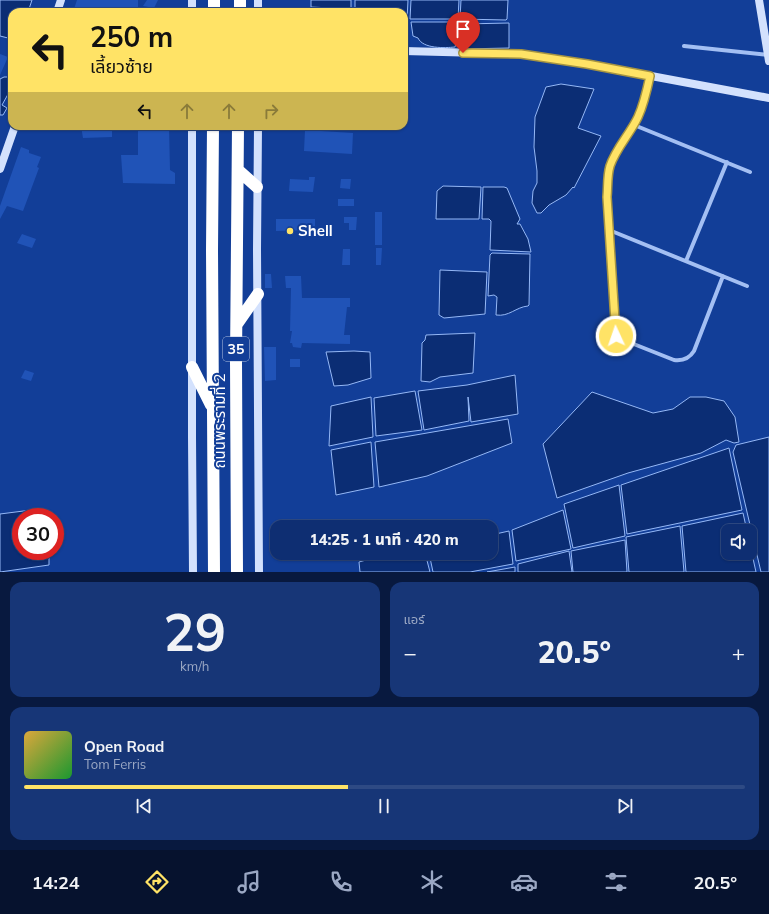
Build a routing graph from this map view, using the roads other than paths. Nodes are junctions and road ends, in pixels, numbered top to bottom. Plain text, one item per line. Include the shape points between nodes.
1 (759, 0) edge
2 (684, 46) dead end
3 (408, 51) edge
4 (769, 58) edge
5 (650, 76) junction
6 (769, 98) edge
7 (634, 126) junction
8 (14, 130) edge
9 (192, 130) edge
10 (213, 130) edge
11 (238, 130) edge
12 (258, 130) edge
13 (727, 162) junction
14 (0, 169) edge
15 (238, 170) junction
16 (750, 172) dead end
17 (257, 186) junction
18 (609, 230) junction
19 (686, 261) junction
20 (723, 276) junction
21 (747, 286) dead end
22 (258, 294) junction
23 (237, 324) junction
24 (192, 367) junction
25 (213, 408) junction
26 (193, 572) edge
27 (214, 572) edge
28 (237, 572) edge
29 (259, 572) edge

1 - 4 main road
2 - 4 street
3 - 5 main road via 521,54
5 - 6 main road
5 - 7 street via 643,106
7 - 13 street
7 - 18 street via 610,165 607,197
8 - 14 main road
9 - 24 main road, ถนนพระรามที่ 2
10 - 25 highway, ถนนพระรามที่ 2 / 35
11 - 15 highway, ถนนพระรามที่ 2 / 35
12 - 17 main road, 35
13 - 16 street
13 - 19 street
15 - 17 highway
15 - 23 highway, ถนนพระรามที่ 2 / 35
17 - 22 main road, 35
18 - 19 street
18 - 20 street via 616,336 623,340 674,360 688,358 694,351
19 - 20 street
20 - 21 street
22 - 23 highway
22 - 29 main road, 35
23 - 28 highway, ถนนพระรามที่ 2 / 35
24 - 25 highway
24 - 26 main road, ถนนพระรามที่ 2
25 - 27 highway, ถนนพระรามที่ 2 / 35

